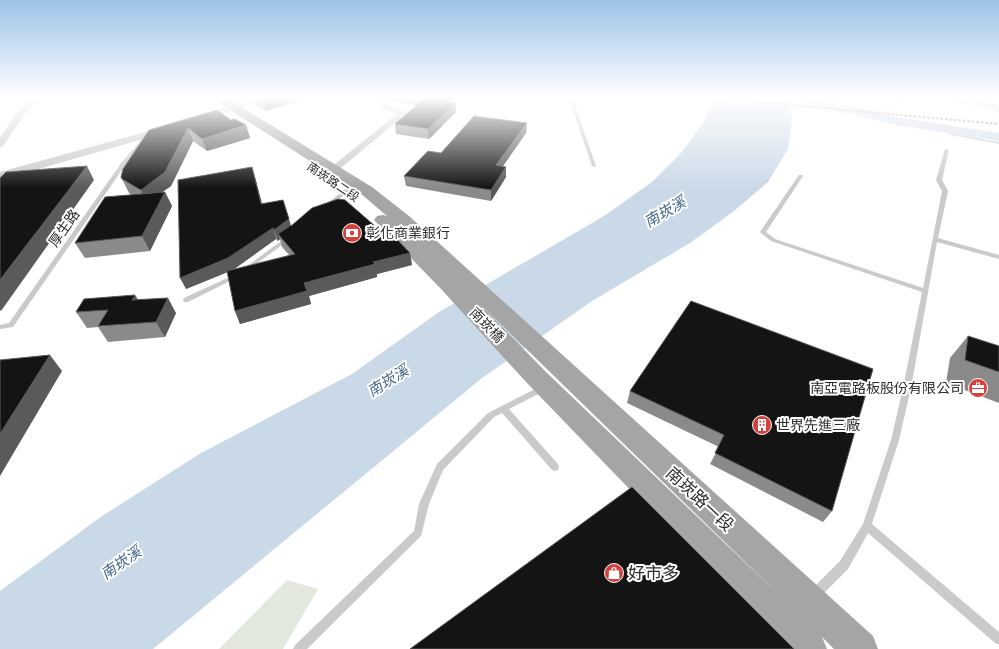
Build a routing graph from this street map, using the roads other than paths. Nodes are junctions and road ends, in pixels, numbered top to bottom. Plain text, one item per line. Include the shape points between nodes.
1 (11, 127) edge
2 (179, 127) edge
3 (254, 127) edge
4 (259, 127) edge
5 (385, 127) edge
6 (581, 127) edge
7 (951, 134) dead end
8 (142, 139) junction
9 (999, 143) edge
10 (0, 144) edge
11 (947, 150) dead end
12 (594, 166) dead end
13 (333, 170) junction
14 (0, 176) edge
15 (801, 176) dead end
16 (0, 182) edge
17 (347, 190) junction
18 (323, 209) edge
19 (294, 233) edge
20 (935, 239) junction
21 (999, 257) edge
22 (456, 281) junction
23 (925, 291) junction
24 (186, 300) dead end
25 (0, 327) edge
26 (532, 357) junction
27 (545, 386) junction
28 (504, 409) junction
29 (555, 467) dead end
30 (867, 526) junction
31 (796, 612) junction
32 (999, 639) edge
33 (299, 649) edge
34 (809, 649) edge
35 (860, 649) edge

1 - 10 street
2 - 8 street
3 - 17 main road, 南崁路二段
4 - 13 main road, 南崁路二段
5 - 13 street
6 - 12 lane
7 - 9 lane
8 - 14 street
8 - 16 street
8 - 25 lane, 厚生路 via 11,325
11 - 20 lane via 939,180 945,191
13 - 22 main road, 南崁路二段 via 366,190 403,220
15 - 23 lane via 763,232 773,240
17 - 18 lane
17 - 22 main road, 南崁路二段
19 - 24 lane via 239,274
20 - 21 lane
20 - 23 lane
22 - 26 main road, 南崁橋
23 - 30 lane via 895,440
26 - 27 main road, 南崁路一段
26 - 31 main road, 南崁路一段
27 - 28 lane
27 - 31 main road, 南崁路一段
28 - 29 lane
28 - 33 lane via 492,415 440,467 424,504 418,533
30 - 31 lane via 844,565
30 - 32 lane
31 - 34 main road, 南崁路一段
31 - 35 main road, 南崁路一段

